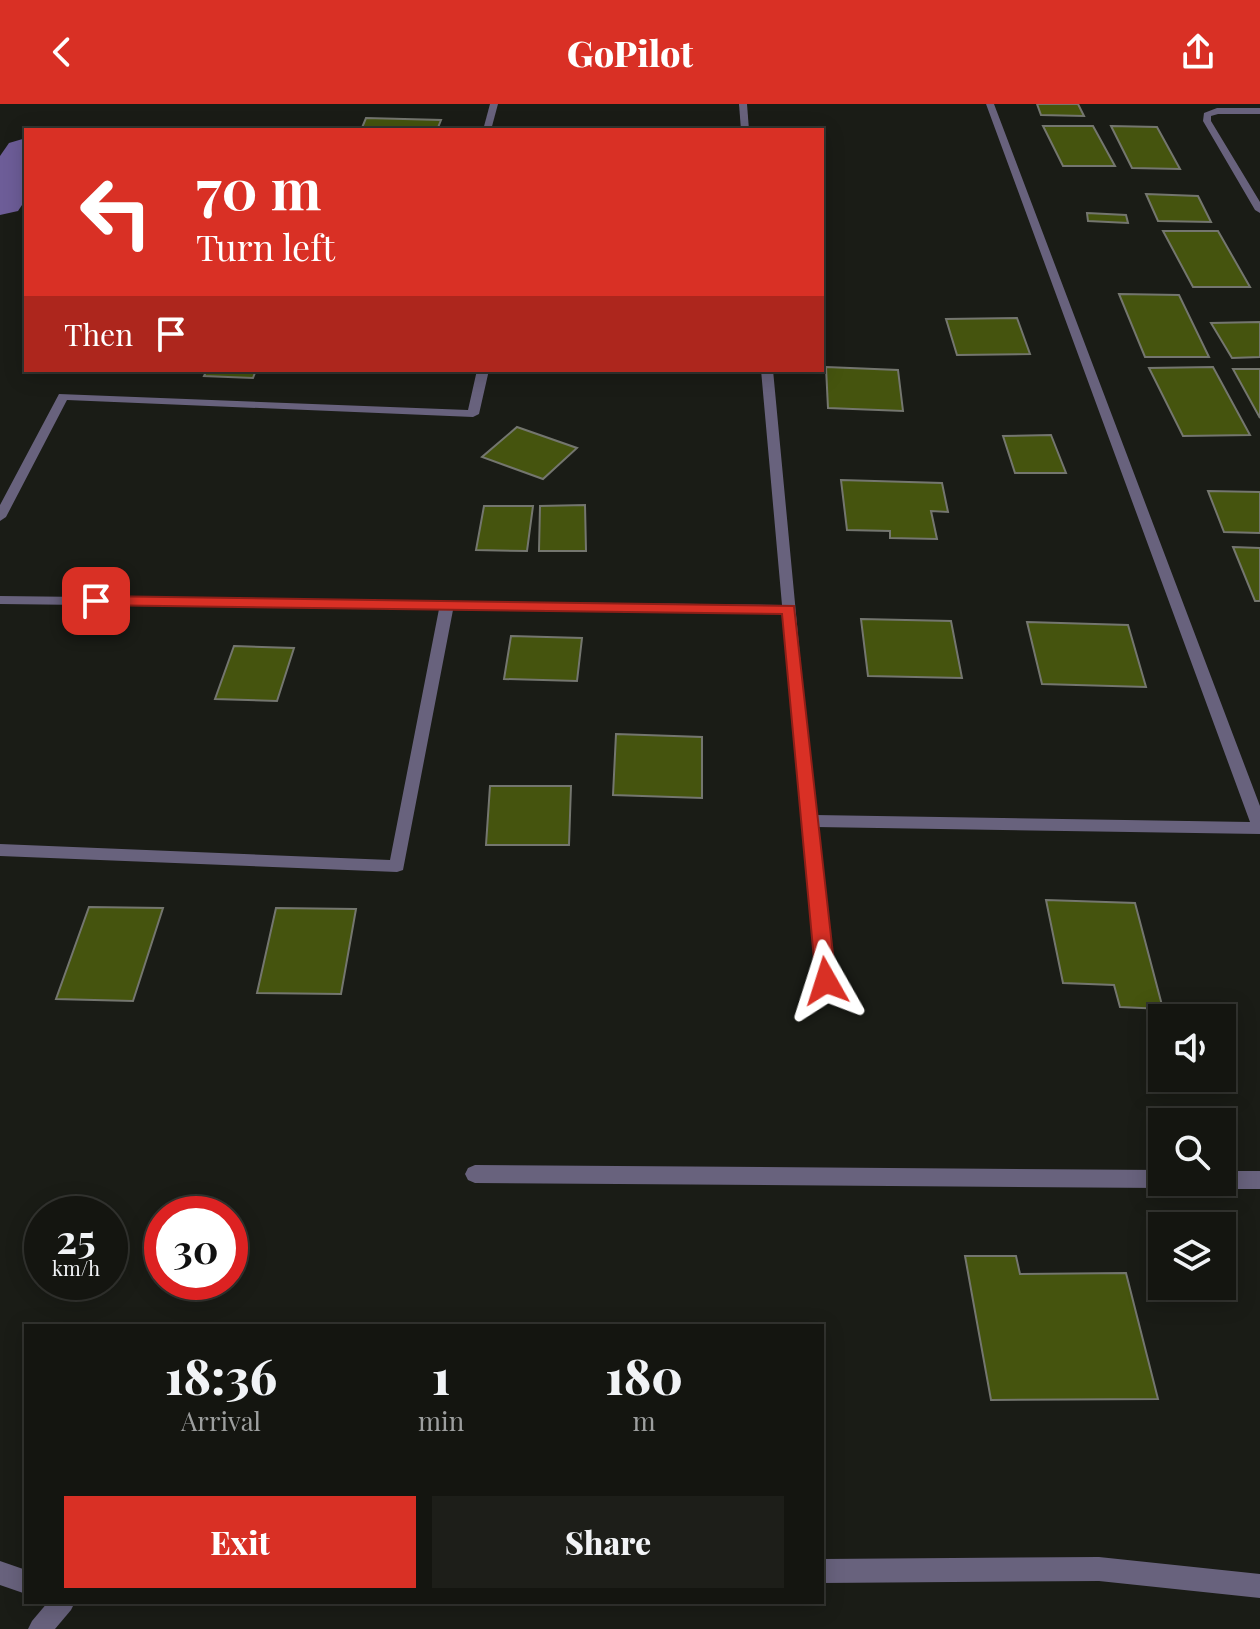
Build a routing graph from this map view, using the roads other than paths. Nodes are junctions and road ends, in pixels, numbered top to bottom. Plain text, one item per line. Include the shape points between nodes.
1 (494, 104) edge
2 (743, 104) edge
3 (990, 104) edge
4 (1260, 111) edge
5 (488, 128) edge
6 (745, 128) edge
7 (1260, 210) edge
8 (483, 372) edge
9 (767, 372) edge
10 (0, 517) edge
11 (0, 600) edge
12 (447, 605) junction
13 (789, 609) junction
14 (808, 821) junction
15 (1260, 828) edge
16 (0, 850) edge
17 (826, 981) dead end
18 (475, 1174) dead end
19 (1148, 1179) edge
20 (1236, 1180) edge
21 (1260, 1180) edge
22 (824, 1571) edge
23 (0, 1573) edge
24 (24, 1581) edge
25 (1260, 1586) edge
26 (61, 1604) edge
27 (40, 1629) edge

1 - 5 street
2 - 6 street
3 - 15 street
4 - 7 street via 1207,115
8 - 10 street via 473,414 63,396
9 - 13 street
11 - 12 street
12 - 13 street
12 - 16 street via 397,866
13 - 14 street
14 - 15 street
14 - 17 street
18 - 19 street
20 - 21 street
22 - 25 street via 1099,1569
23 - 24 street
26 - 27 street

